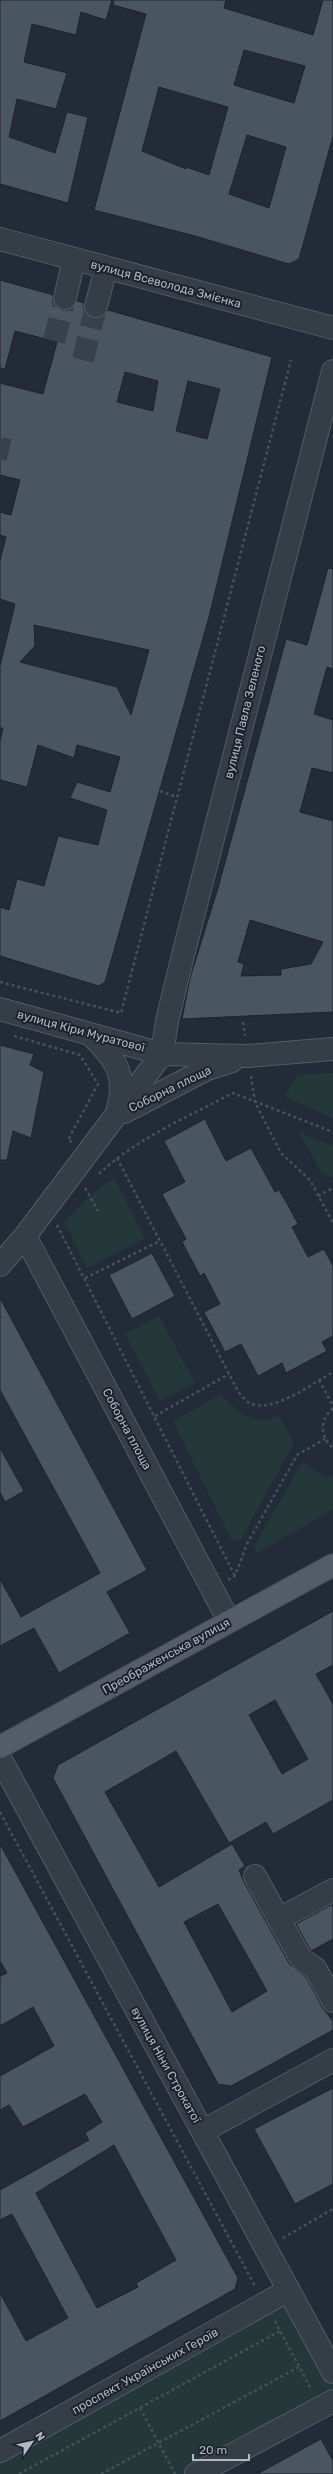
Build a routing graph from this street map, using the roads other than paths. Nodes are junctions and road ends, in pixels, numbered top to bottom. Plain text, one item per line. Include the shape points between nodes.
1 (0, 239) edge
2 (74, 259) junction
3 (106, 268) junction
4 (65, 298) tunnel mouth
5 (96, 306) tunnel mouth
6 (333, 328) edge
7 (333, 371) edge
8 (0, 1009) edge
9 (89, 1033) junction
10 (333, 1050) edge
11 (162, 1054) junction
12 (248, 1056) junction
13 (116, 1116) junction
14 (25, 1236) junction
15 (0, 1265) edge
16 (333, 1564) edge
17 (229, 1622) junction
18 (0, 1747) edge
19 (0, 1758) edge
20 (255, 1876) dead end
21 (333, 1890) edge
22 (279, 1920) junction
23 (333, 2001) edge
24 (333, 2060) edge
25 (203, 2131) junction
26 (289, 2290) junction
27 (333, 2372) edge
28 (323, 2397) edge
29 (0, 2451) edge
30 (196, 2474) edge

1 - 2 street, вулиця Всеволода Змієнка
2 - 3 street, вулиця Всеволода Змієнка
2 - 4 street
3 - 5 street
3 - 6 street, вулиця Всеволода Змієнка
7 - 11 street, вулиця Павла Зеленого via 182,959
8 - 9 street, вулиця Кіри Муратової
9 - 11 street, вулиця Кіри Муратової
9 - 13 street via 107,1050 119,1071 123,1092
10 - 12 street, Соборна площа
11 - 12 street, Соборна площа
11 - 13 street, Соборна площа
12 - 13 street, Соборна площа via 207,1069
13 - 14 street, Соборна площа
14 - 15 street, Соборна площа
14 - 17 street, Соборна площа
16 - 17 main road, Преображенська вулиця
17 - 18 main road, Преображенська вулиця
19 - 25 street, вулиця Ніни Строкатої
20 - 22 street
21 - 22 street
22 - 23 street via 301,1959 315,1968
24 - 25 street
25 - 26 street, вулиця Ніни Строкатої
26 - 27 street, вулиця Ніни Строкатої
26 - 29 street, проспект Українських Героїв
28 - 30 street

